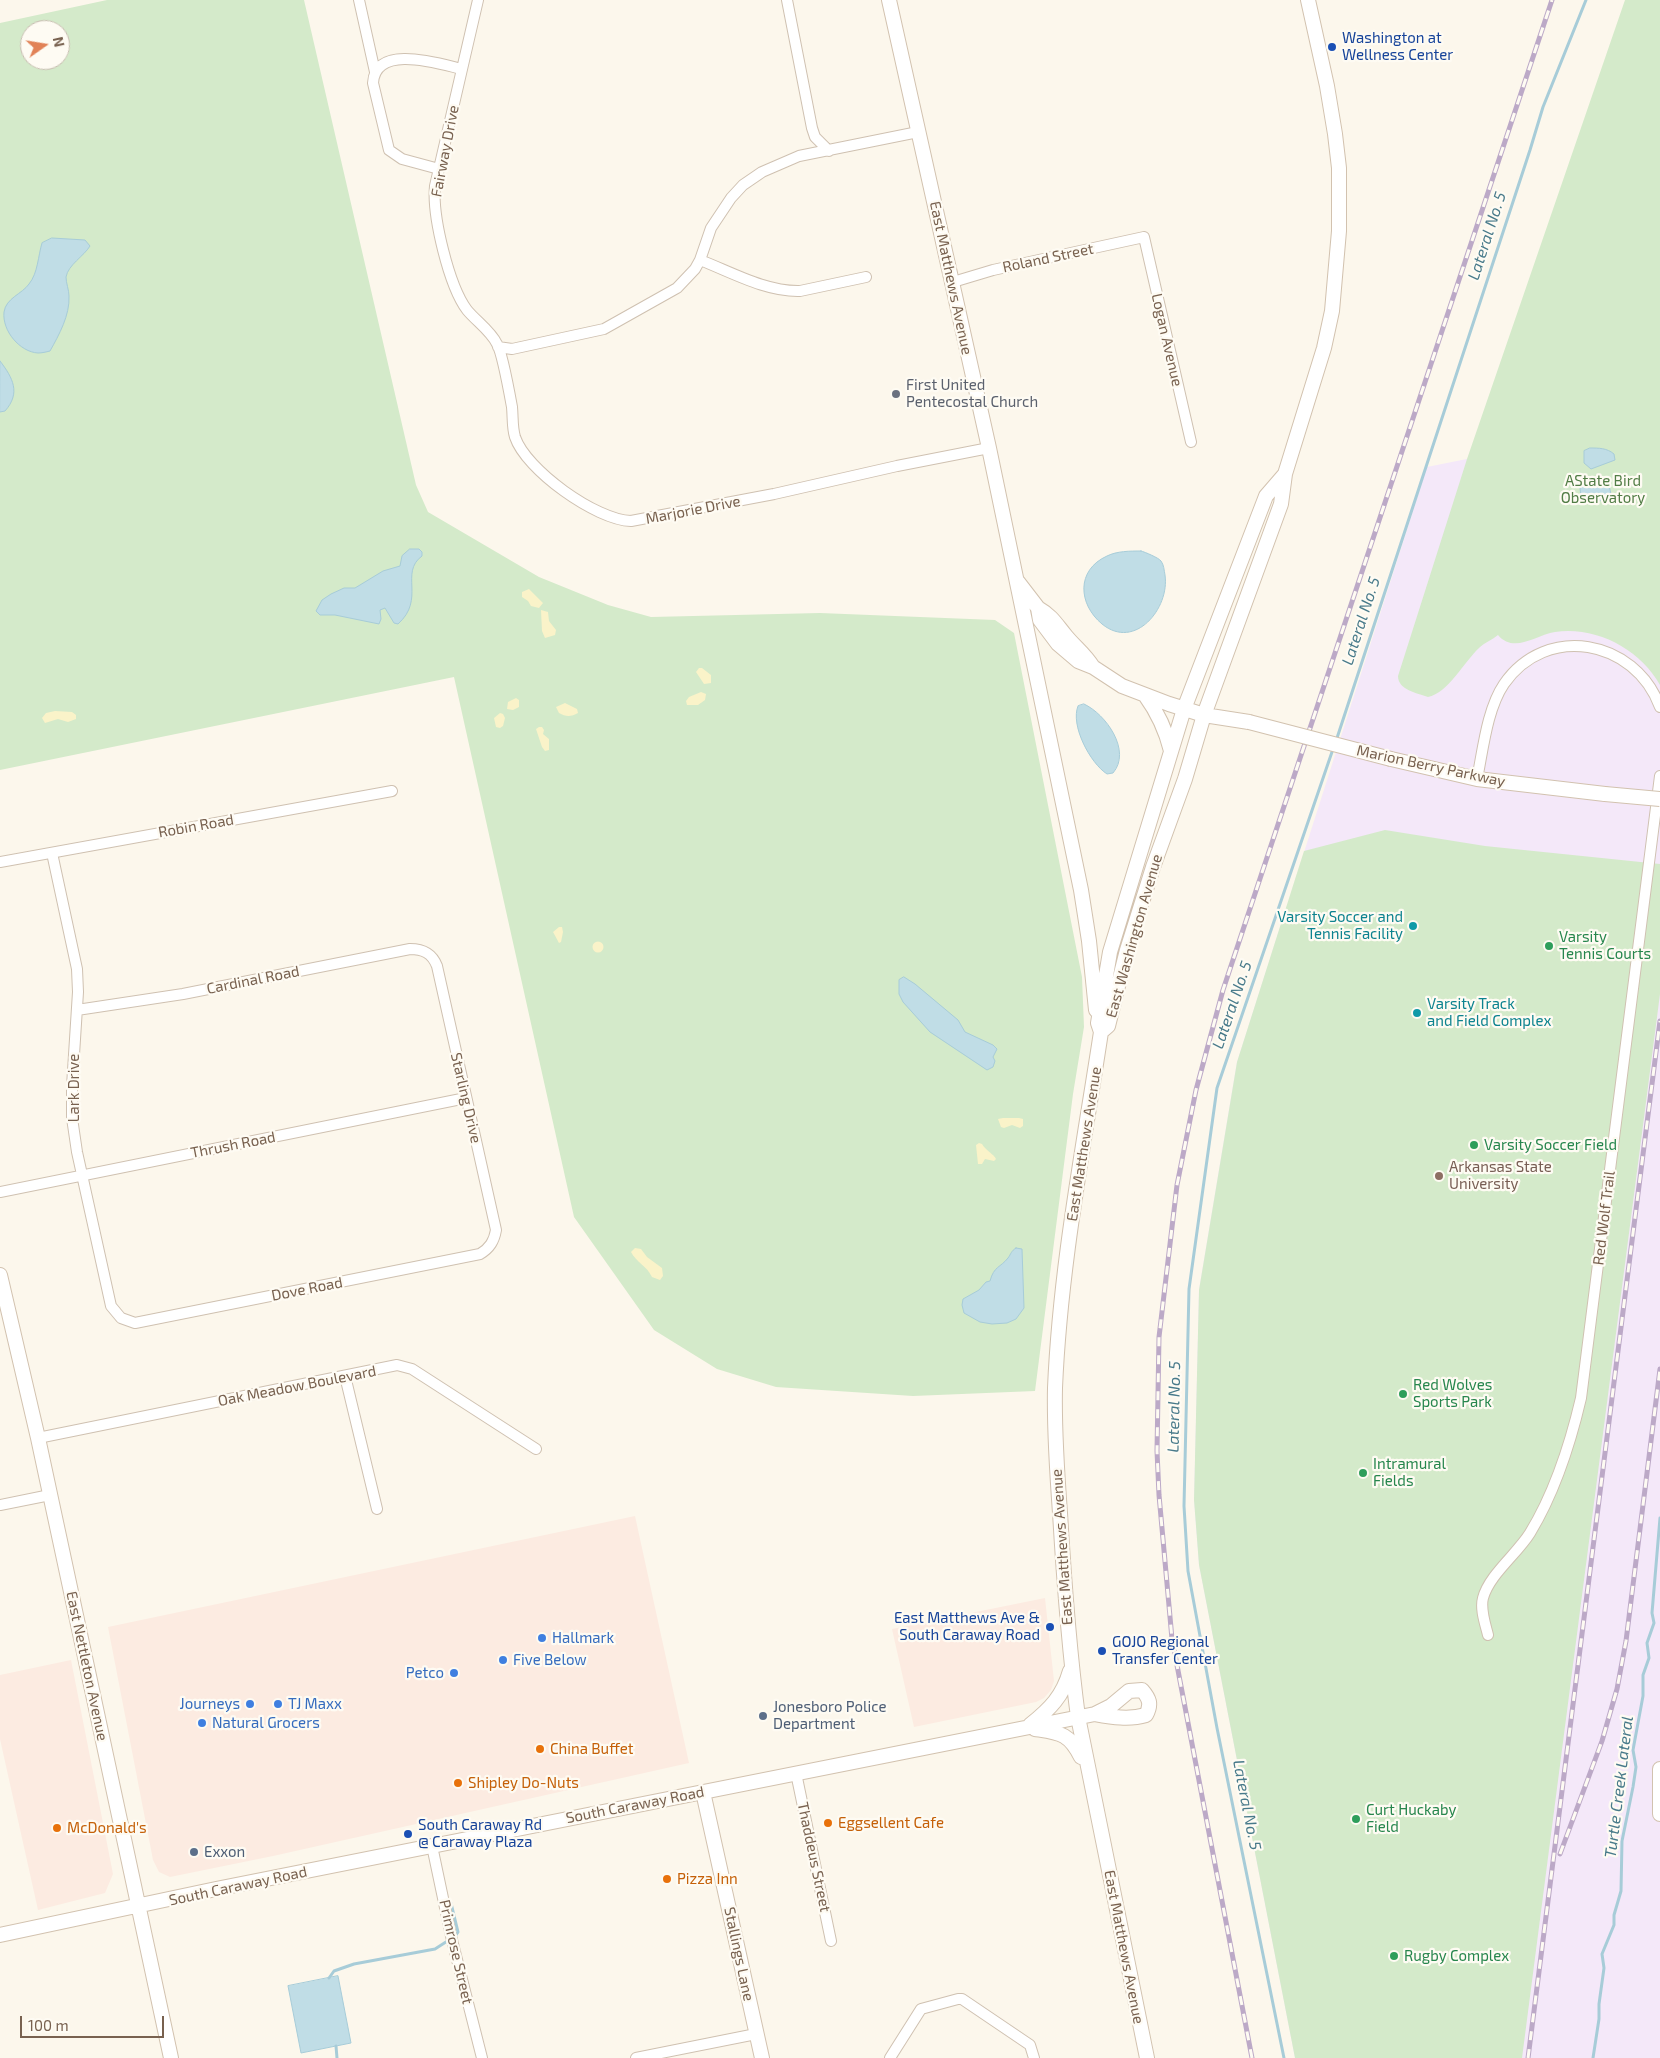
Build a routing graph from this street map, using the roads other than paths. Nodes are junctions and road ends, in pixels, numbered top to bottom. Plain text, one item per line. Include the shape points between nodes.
1 (358, 0) edge
2 (478, 0) edge
3 (787, 0) edge
4 (889, 0) edge
5 (1308, 0) edge
6 (462, 69) junction
7 (375, 72) junction
8 (918, 132) junction
9 (829, 151) junction
10 (439, 169) junction
11 (1144, 237) joint
12 (700, 260) junction
13 (866, 277) dead end
14 (953, 282) junction
15 (498, 347) junction
16 (1191, 442) dead end
17 (989, 448) junction
18 (1285, 474) junction
19 (1015, 577) junction
20 (1145, 696) junction
21 (1660, 707) edge
22 (1184, 709) junction
23 (1204, 715) junction
24 (1172, 751) junction
25 (1660, 776) edge
26 (1477, 779) junction
27 (392, 791) dead end
28 (1660, 799) edge
29 (52, 853) junction
30 (0, 862) edge
31 (427, 953) joint
32 (77, 1010) junction
33 (1099, 1028) junction
34 (466, 1098) junction
35 (82, 1176) junction
36 (0, 1192) edge
37 (491, 1245) joint
38 (0, 1275) edge
39 (120, 1318) joint
40 (345, 1376) junction
41 (38, 1438) junction
42 (536, 1449) dead end
43 (50, 1495) junction
44 (0, 1505) edge
45 (377, 1509) dead end
46 (1488, 1635) dead end
47 (1071, 1663) junction
48 (1095, 1714) dead end
49 (1078, 1717) junction
50 (1027, 1727) junction
51 (1660, 1769) edge
52 (796, 1774) junction
53 (1090, 1776) junction
54 (703, 1792) junction
55 (1660, 1814) edge
56 (432, 1846) junction
57 (140, 1907) junction
58 (0, 1935) edge
59 (831, 1941) dead end
60 (756, 2034) junction
61 (171, 2058) edge
62 (482, 2058) edge
63 (636, 2058) edge
64 (762, 2058) edge
65 (890, 2058) edge
66 (1034, 2058) edge
67 (1147, 2058) edge

1 - 7 street
2 - 6 street, Fairway Drive
3 - 9 street via 812,128 815,137
4 - 8 street, East Matthews Avenue
5 - 18 street, East Washington Avenue via 1335,134 1339,168 1339,231 1332,311 1324,348
6 - 7 street via 404,58 389,62
6 - 10 street, Fairway Drive
7 - 10 street via 373,83 388,148 396,160
8 - 9 street
8 - 14 street, East Matthews Avenue
9 - 12 street via 786,160 744,185 731,198 712,228
10 - 15 street, Fairway Drive via 435,204 452,282 468,311
11 - 14 street, Roland Street via 993,270
11 - 16 street, Logan Avenue
12 - 13 street via 771,288 790,292
12 - 15 street via 688,279 677,288 604,328 512,348
14 - 17 street, East Matthews Avenue
15 - 17 street, Marjorie Drive via 519,447 562,488 620,520 631,521 774,494
17 - 19 street, East Matthews Avenue
18 - 22 street, East Washington Avenue via 1266,496
18 - 23 street, East Washington Avenue via 1281,504
19 - 20 street, East Matthews Avenue via 1038,608 1040,620 1058,644 1078,661
19 - 33 street via 1081,890
20 - 22 street, East Matthews Avenue
20 - 24 street via 1157,712
21 - 26 street via 1650,685 1640,673 1616,655 1580,646 1542,652 1517,669 1499,692 1492,707
22 - 23 street, East Matthews Avenue
22 - 24 street, East Washington Avenue
23 - 26 street, Marion Berry Parkway, bridge via 1248,722
23 - 33 street, East Washington Avenue via 1127,950 1108,1026
24 - 33 street, East Washington Avenue via 1110,952
25 - 46 street, Red Wolf Trail via 1581,1398 1552,1492 1529,1535 1493,1578 1483,1596
26 - 28 street, Marion Berry Parkway, bridge
27 - 29 street, Robin Road
29 - 30 street, Robin Road
29 - 32 street, Lark Drive via 77,969
31 - 32 street, Cardinal Road via 410,948 183,994
31 - 34 street, Starling Drive via 437,966
32 - 35 street, Lark Drive via 72,1118
33 - 47 street, East Matthews Avenue via 1072,1222 1055,1389 1056,1450
34 - 35 street, Thrush Road
34 - 37 street, Starling Drive via 496,1230
35 - 36 street, Thrush Road
35 - 39 street, Lark Drive via 111,1306
37 - 39 street, Dove Road via 480,1254 145,1321 132,1323
38 - 41 street, East Nettleton Avenue
40 - 41 street, Oak Meadow Boulevard
40 - 42 street, Oak Meadow Boulevard via 397,1365 412,1369
40 - 45 street
41 - 43 street, East Nettleton Avenue
43 - 44 street
43 - 57 street, East Nettleton Avenue
47 - 49 street, East Matthews Avenue
47 - 50 street via 1059,1697
48 - 49 street, South Caraway Road
49 - 50 street, South Caraway Road
49 - 53 street, East Matthews Avenue
50 - 52 street, South Caraway Road
50 - 53 street via 1062,1733 1074,1743
51 - 55 street
52 - 54 street, South Caraway Road
52 - 59 street, Thaddeus Street
53 - 67 street, East Matthews Avenue
54 - 56 street, South Caraway Road
54 - 60 street, Stallings Lane
56 - 57 street, South Caraway Road
56 - 62 street, Primrose Street
57 - 58 street, South Caraway Road
57 - 61 street, East Nettleton Avenue
60 - 63 street
60 - 64 street, Stallings Lane
65 - 66 street via 921,2009 962,1999 1030,2045

